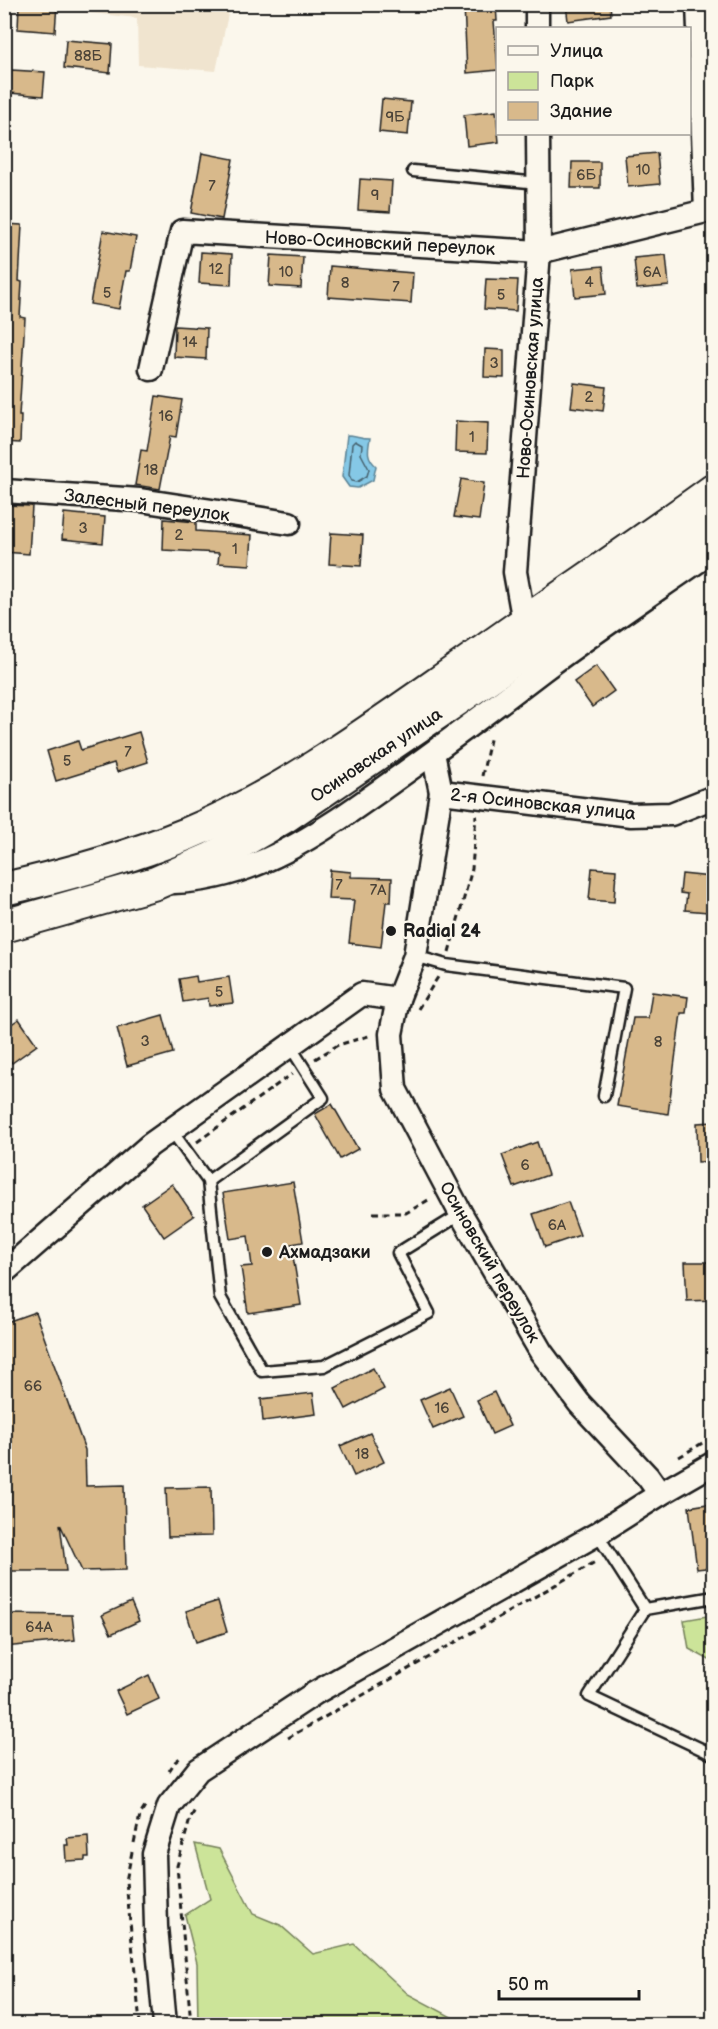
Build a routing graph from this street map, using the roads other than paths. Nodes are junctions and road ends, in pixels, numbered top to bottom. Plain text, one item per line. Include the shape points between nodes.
1 (537, 4) edge
2 (698, 4) edge
3 (537, 27) edge
4 (538, 135) edge
5 (413, 171) dead end
6 (539, 183) junction
7 (710, 209) edge
8 (539, 252) junction
9 (151, 369) dead end
10 (714, 490) edge
11 (4, 491) edge
12 (714, 519) edge
13 (289, 523) dead end
14 (714, 550) edge
15 (524, 622) junction
16 (433, 753) junction
17 (441, 792) junction
18 (714, 797) edge
19 (156, 883) junction
20 (4, 889) edge
21 (4, 926) edge
22 (415, 956) junction
23 (398, 999) junction
24 (290, 1046) junction
25 (604, 1096) dead end
26 (171, 1130) junction
27 (208, 1181) junction
28 (460, 1214) junction
29 (4, 1272) edge
30 (714, 1463) edge
31 (660, 1494) junction
32 (597, 1534) junction
33 (714, 1598) edge
34 (645, 1609) junction
35 (714, 1755) edge
36 (165, 2025) edge

1 - 3 street
2 - 7 street
4 - 6 street, Ново-Осиновская улица
5 - 6 lane
6 - 8 street, Ново-Осиновская улица
7 - 8 street, Ново-Осиновский переулок
8 - 9 street, Ново-Осиновский переулок via 182,231
8 - 15 street, Ново-Осиновская улица via 515,572
10 - 15 street, Осиновская улица
11 - 13 street, Залесный переулок via 140,500
12 - 19 street, Осиновская улица via 284,818 211,860
14 - 16 street
15 - 20 street, Осиновская улица via 381,723 243,808 140,852
16 - 17 street, Осиновский переулок
16 - 19 street via 322,831 274,858 204,879
17 - 18 street, 2-я Осиновская улица via 631,815 671,814
17 - 22 street, Осиновский переулок
19 - 21 street, Осиновская улица
22 - 23 street, Осиновский переулок
22 - 25 lane via 446,965 624,988
23 - 24 street via 362,994
23 - 28 street, Осиновский переулок via 391,1034 394,1089
24 - 26 street
24 - 27 lane via 323,1098
26 - 27 lane
26 - 29 street
27 - 28 lane via 219,1297 262,1371 324,1366 429,1313 398,1253
28 - 31 street, Осиновский переулок via 541,1352 579,1403
30 - 31 street
31 - 32 street
32 - 34 lane
32 - 36 street via 315,1693 198,1770 170,1806 154,1854
33 - 34 lane
34 - 35 lane via 589,1696

